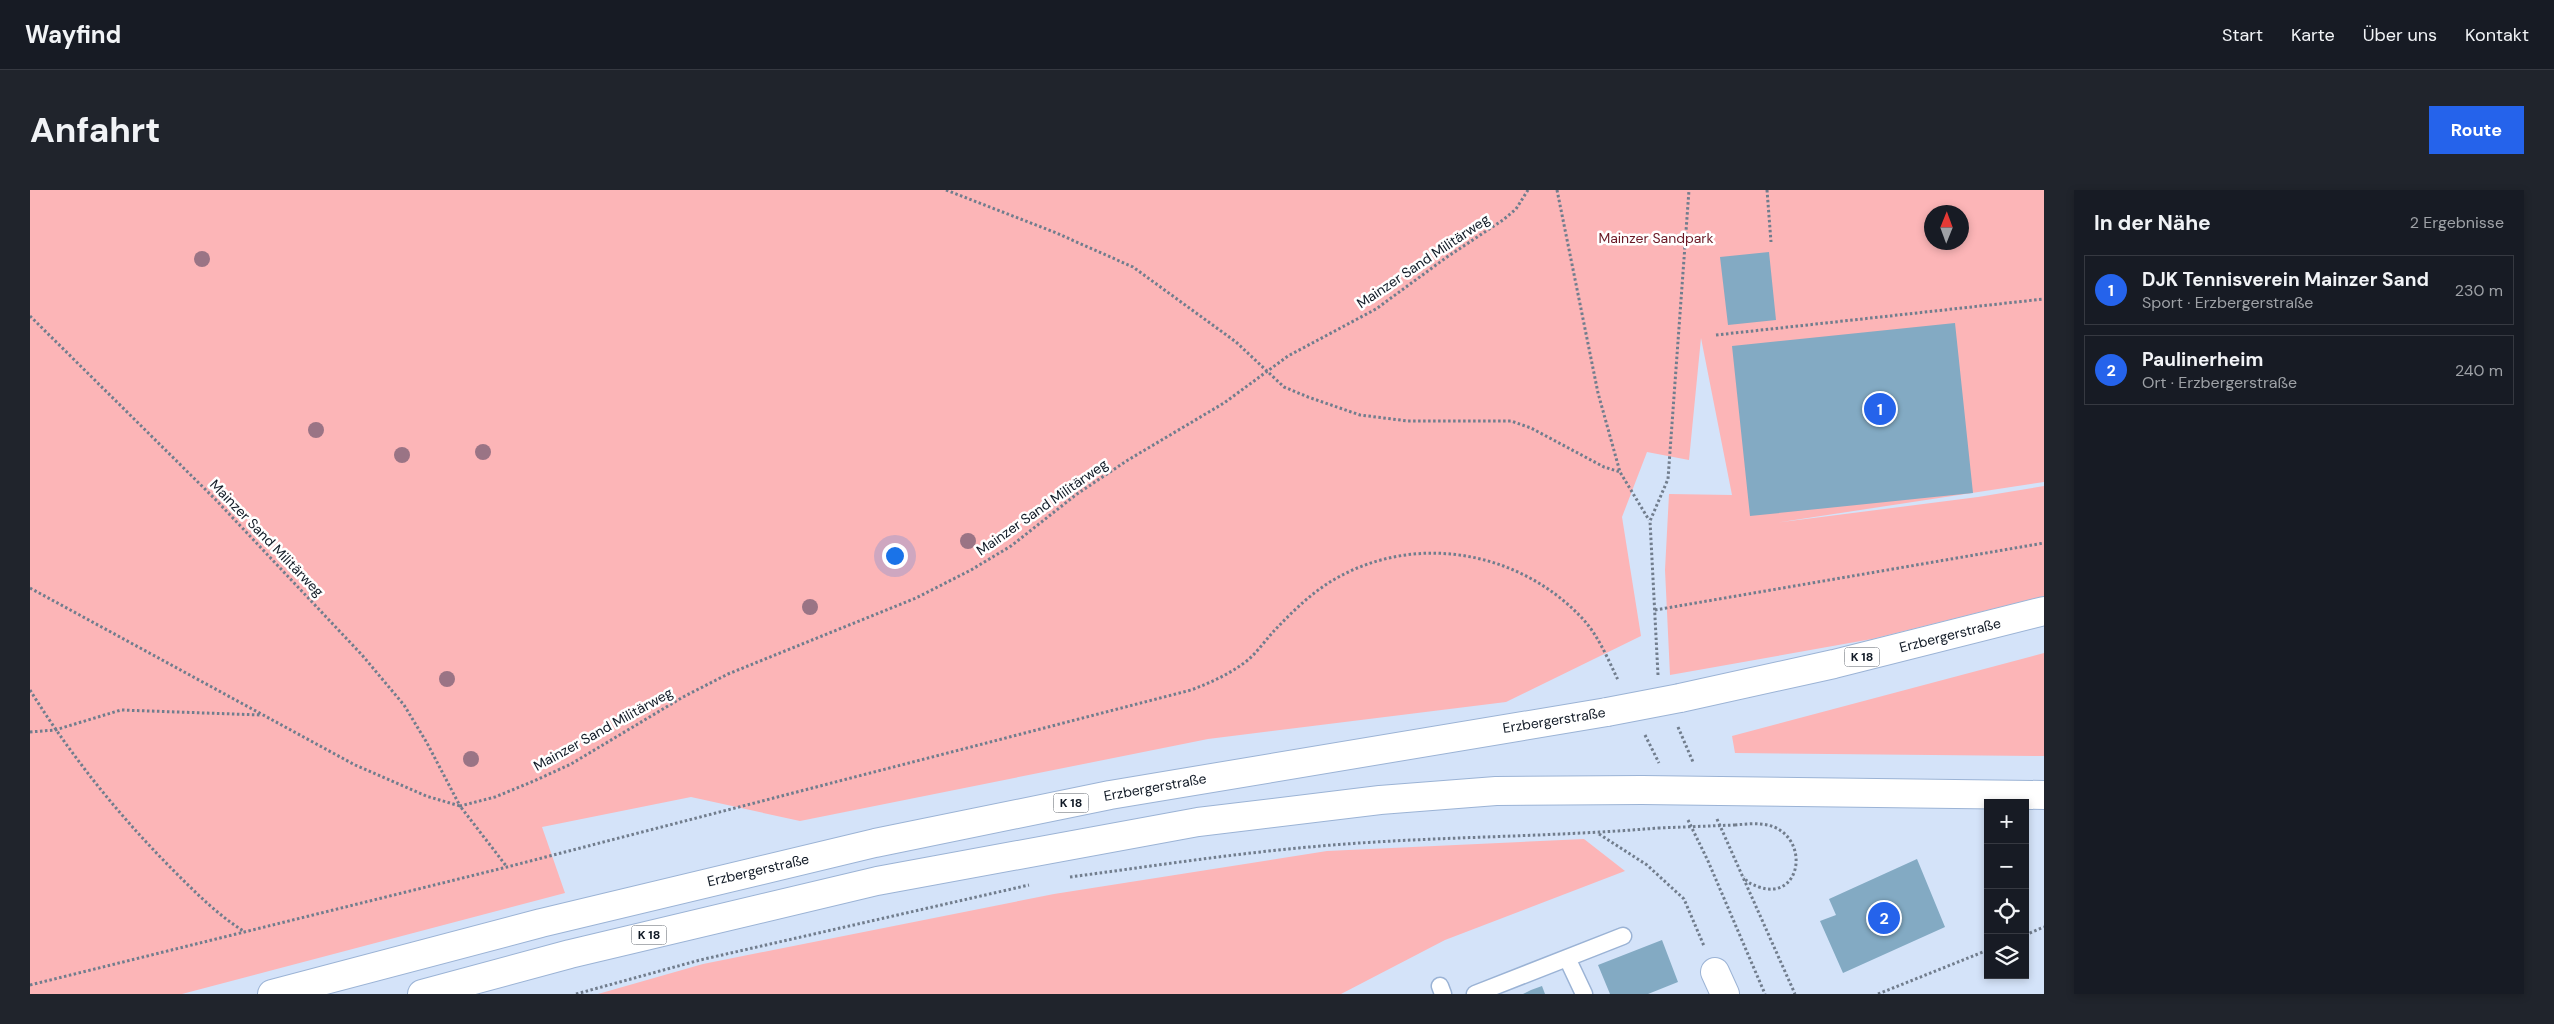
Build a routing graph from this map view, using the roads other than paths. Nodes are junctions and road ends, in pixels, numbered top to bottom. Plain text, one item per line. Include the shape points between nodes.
1 (2044, 611) edge
2 (2044, 795) edge
3 (1623, 936) dead end
4 (1568, 958) junction
5 (272, 994) edge
6 (422, 994) edge
7 (1476, 994) edge
8 (1584, 994) edge

1 - 5 main road, Erzbergerstraße / K 18, bridge via 1834,664 1680,698 1119,793 875,843 541,924
2 - 6 main road, K 18, bridge via 1496,791 1380,800 1198,822 878,881 570,954
3 - 4 lane
4 - 7 lane
4 - 8 lane

